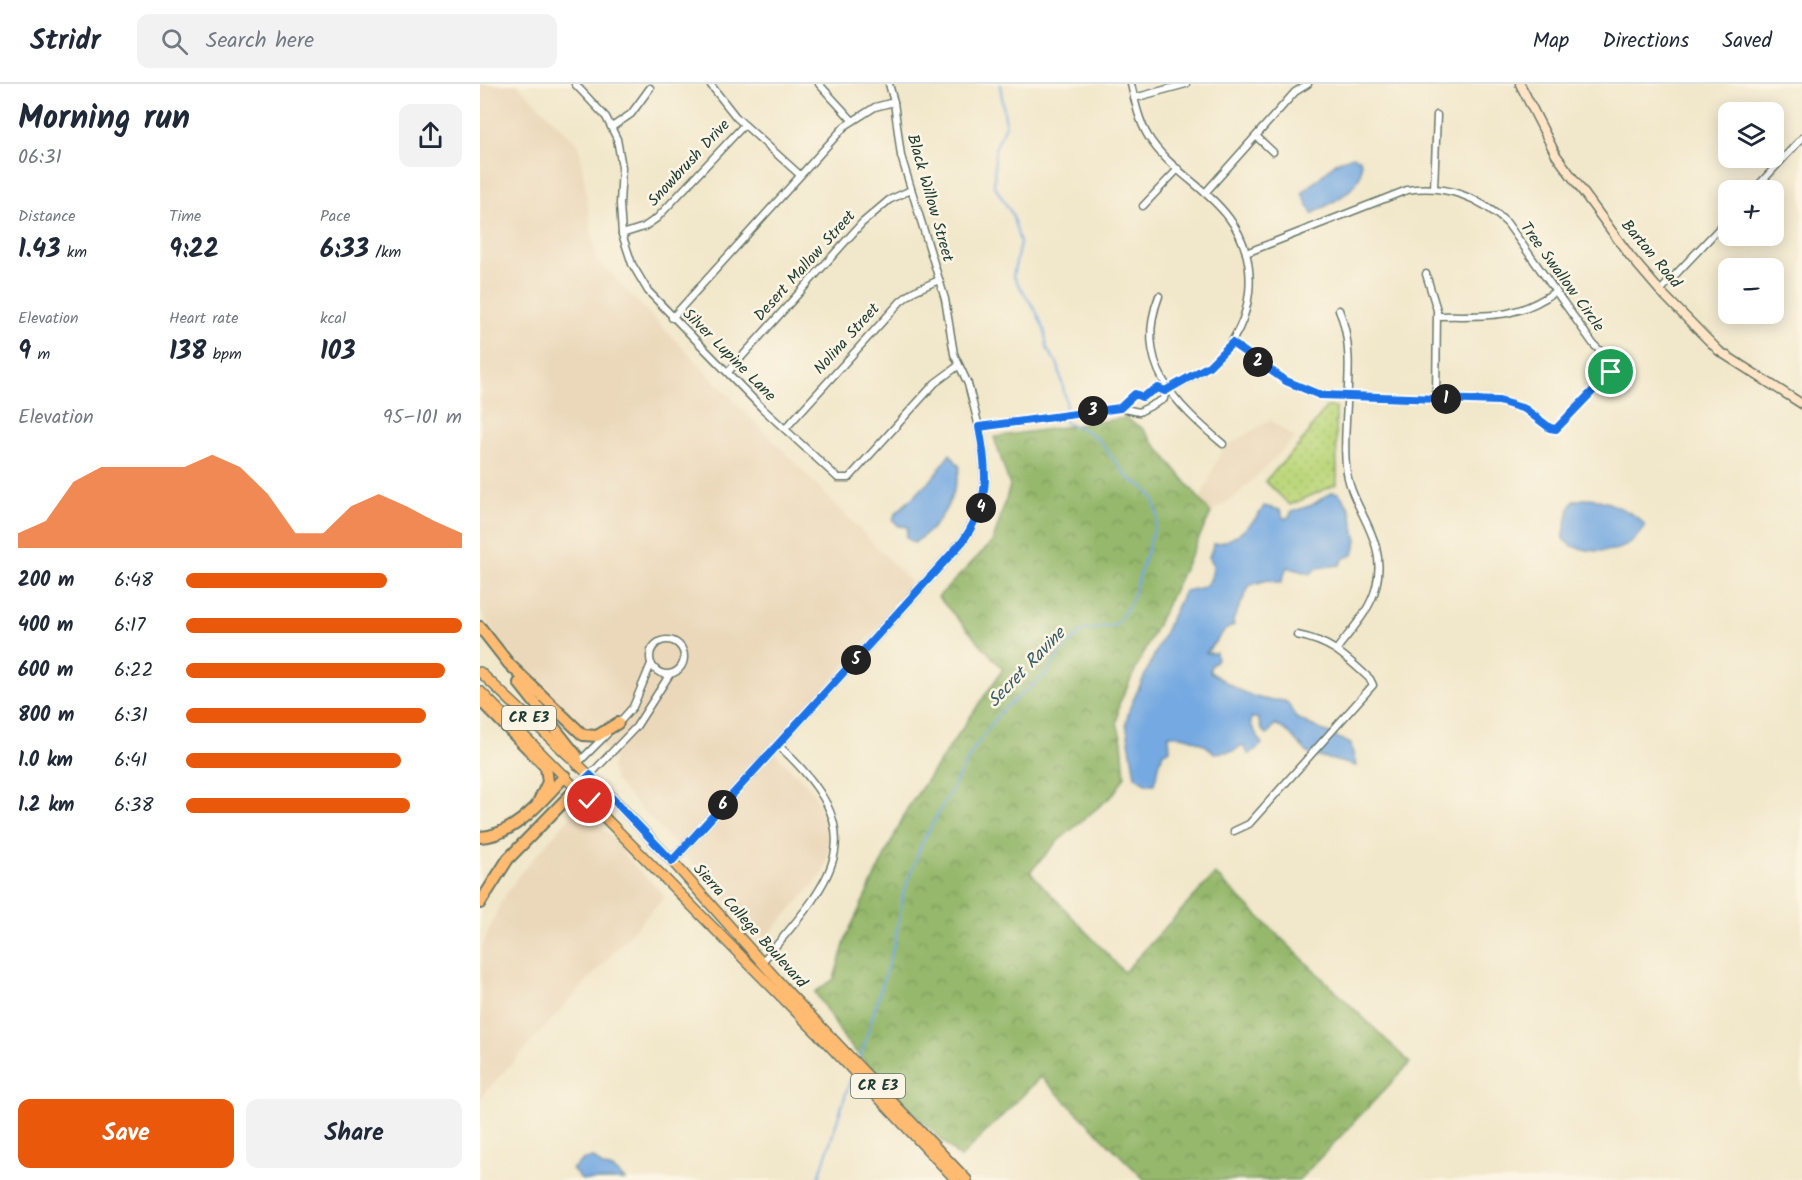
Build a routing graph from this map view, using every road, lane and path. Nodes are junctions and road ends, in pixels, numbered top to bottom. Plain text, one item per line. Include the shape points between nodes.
1 (575, 84) edge
2 (710, 84) edge
3 (819, 84) edge
4 (889, 84) edge
5 (1131, 84) edge
6 (1186, 84) edge
7 (1308, 84) edge
8 (1520, 84) edge
9 (650, 88) dead end
10 (1134, 98) junction
11 (894, 102) junction
12 (1437, 115) dead end
13 (852, 120) junction
14 (744, 125) junction
15 (612, 127) junction
16 (1257, 137) junction
17 (1802, 138) edge
18 (1273, 152) dead end
19 (1178, 169) junction
20 (800, 175) junction
21 (1763, 180) edge
22 (1434, 188) junction
23 (911, 190) junction
24 (1205, 194) junction
25 (1143, 206) dead end
26 (1718, 230) edge
27 (622, 234) junction
28 (1246, 253) junction
29 (1426, 274) dead end
30 (939, 280) junction
31 (1556, 291) junction
32 (1660, 291) junction
33 (1159, 296) dead end
34 (1339, 310) dead end
35 (1438, 316) junction
36 (672, 318) junction
37 (1232, 343) junction
38 (958, 366) junction
39 (729, 371) junction
40 (1167, 390) junction
41 (1142, 397) junction
42 (1347, 397) junction
43 (1437, 399) junction
44 (1802, 404) edge
45 (1120, 408) junction
46 (1145, 408) junction
47 (979, 427) junction
48 (785, 429) junction
49 (1223, 444) dead end
50 (481, 629) edge
51 (1297, 635) dead end
52 (1337, 649) junction
53 (651, 664) junction
54 (480, 672) edge
55 (670, 674) junction
56 (480, 692) edge
57 (480, 700) edge
58 (618, 723) junction
59 (778, 745) junction
60 (578, 764) junction
61 (590, 775) junction
62 (565, 776) junction
63 (577, 788) junction
64 (538, 803) junction
65 (1234, 831) dead end
66 (480, 837) edge
67 (672, 861) junction
68 (480, 903) edge
69 (762, 962) junction
70 (755, 970) junction
71 (956, 1180) edge
72 (967, 1180) edge

1 - 15 street, Silver Lupine Lane
2 - 14 street
3 - 13 street
4 - 11 street, Black Willow Street
5 - 10 street
6 - 10 street
7 - 16 street via 1295,92
8 - 32 street, Barton Road via 1556,154
9 - 15 street via 631,114
10 - 19 street via 1147,135
11 - 13 street
11 - 23 street, Black Willow Street via 898,140
12 - 22 street
13 - 20 street
14 - 20 street
14 - 27 street, Snowbrush Drive via 657,218
15 - 27 street, Silver Lupine Lane via 622,167
16 - 18 street
16 - 24 street
17 - 21 street
19 - 24 street
19 - 25 street
20 - 36 street
22 - 28 street, Tree Swallow Circle via 1399,193
22 - 31 street, Tree Swallow Circle via 1470,197 1498,215
23 - 30 street, Black Willow Street
23 - 39 street, Desert Mallow Street via 889,200 862,223
24 - 28 street via 1234,224
26 - 32 street
27 - 36 street, Silver Lupine Lane via 638,274
28 - 37 street via 1248,302
29 - 35 street
30 - 38 street, Black Willow Street
30 - 48 street, Nolina Street via 914,291 901,302
31 - 35 street via 1511,314
31 - 43 street, Tree Swallow Circle via 1594,345 1614,364 1563,424 1550,428 1534,414 1499,401
32 - 44 street, Barton Road via 1719,351
33 - 40 street via 1152,318 1151,346
34 - 42 street via 1346,338
35 - 43 street
36 - 39 street, Silver Lupine Lane
37 - 40 street via 1209,366
37 - 42 street, Tree Swallow Circle via 1296,387 1320,395
38 - 47 street, Black Willow Street via 968,384
38 - 48 street, Silver Lupine Lane via 934,383 849,478 838,478
39 - 48 street, Silver Lupine Lane
40 - 41 street via 1158,388
40 - 46 street via 1164,399
40 - 49 street
41 - 45 street via 1135,394
41 - 46 street
42 - 43 street, Tree Swallow Circle
42 - 52 street via 1346,466 1376,540 1378,562 1376,587 1366,611
45 - 46 street via 1139,412
45 - 47 street
47 - 59 street via 986,481 974,524 947,559
50 - 58 highway via 509,664 583,735 597,736
50 - 60 highway via 496,655 576,755
51 - 52 street via 1321,640
52 - 65 street via 1373,685 1249,824
53 - 55 street via 659,672
53 - 55 street via 653,647 664,640 674,641 682,648 684,661 679,670
53 - 58 street via 640,695
54 - 60 main road, Sierra College Boulevard / CR E3
55 - 61 street via 636,727
56 - 62 main road, Sierra College Boulevard / CR E3
57 - 64 highway via 546,767 548,782
58 - 60 street
59 - 67 street
59 - 69 street via 826,799 835,824 835,847 831,869 820,893
60 - 61 main road, Sierra College Boulevard / CR E3
60 - 62 main road
61 - 63 main road
61 - 67 main road, Sierra College Boulevard / CR E3
62 - 63 main road, Sierra College Boulevard / CR E3
62 - 64 highway
63 - 68 highway via 508,859
63 - 70 main road, Sierra College Boulevard / CR E3
64 - 66 highway via 513,826
67 - 69 main road, Sierra College Boulevard / CR E3
69 - 70 main road
69 - 72 main road, Sierra College Boulevard / CR E3
70 - 71 main road, Sierra College Boulevard / CR E3

